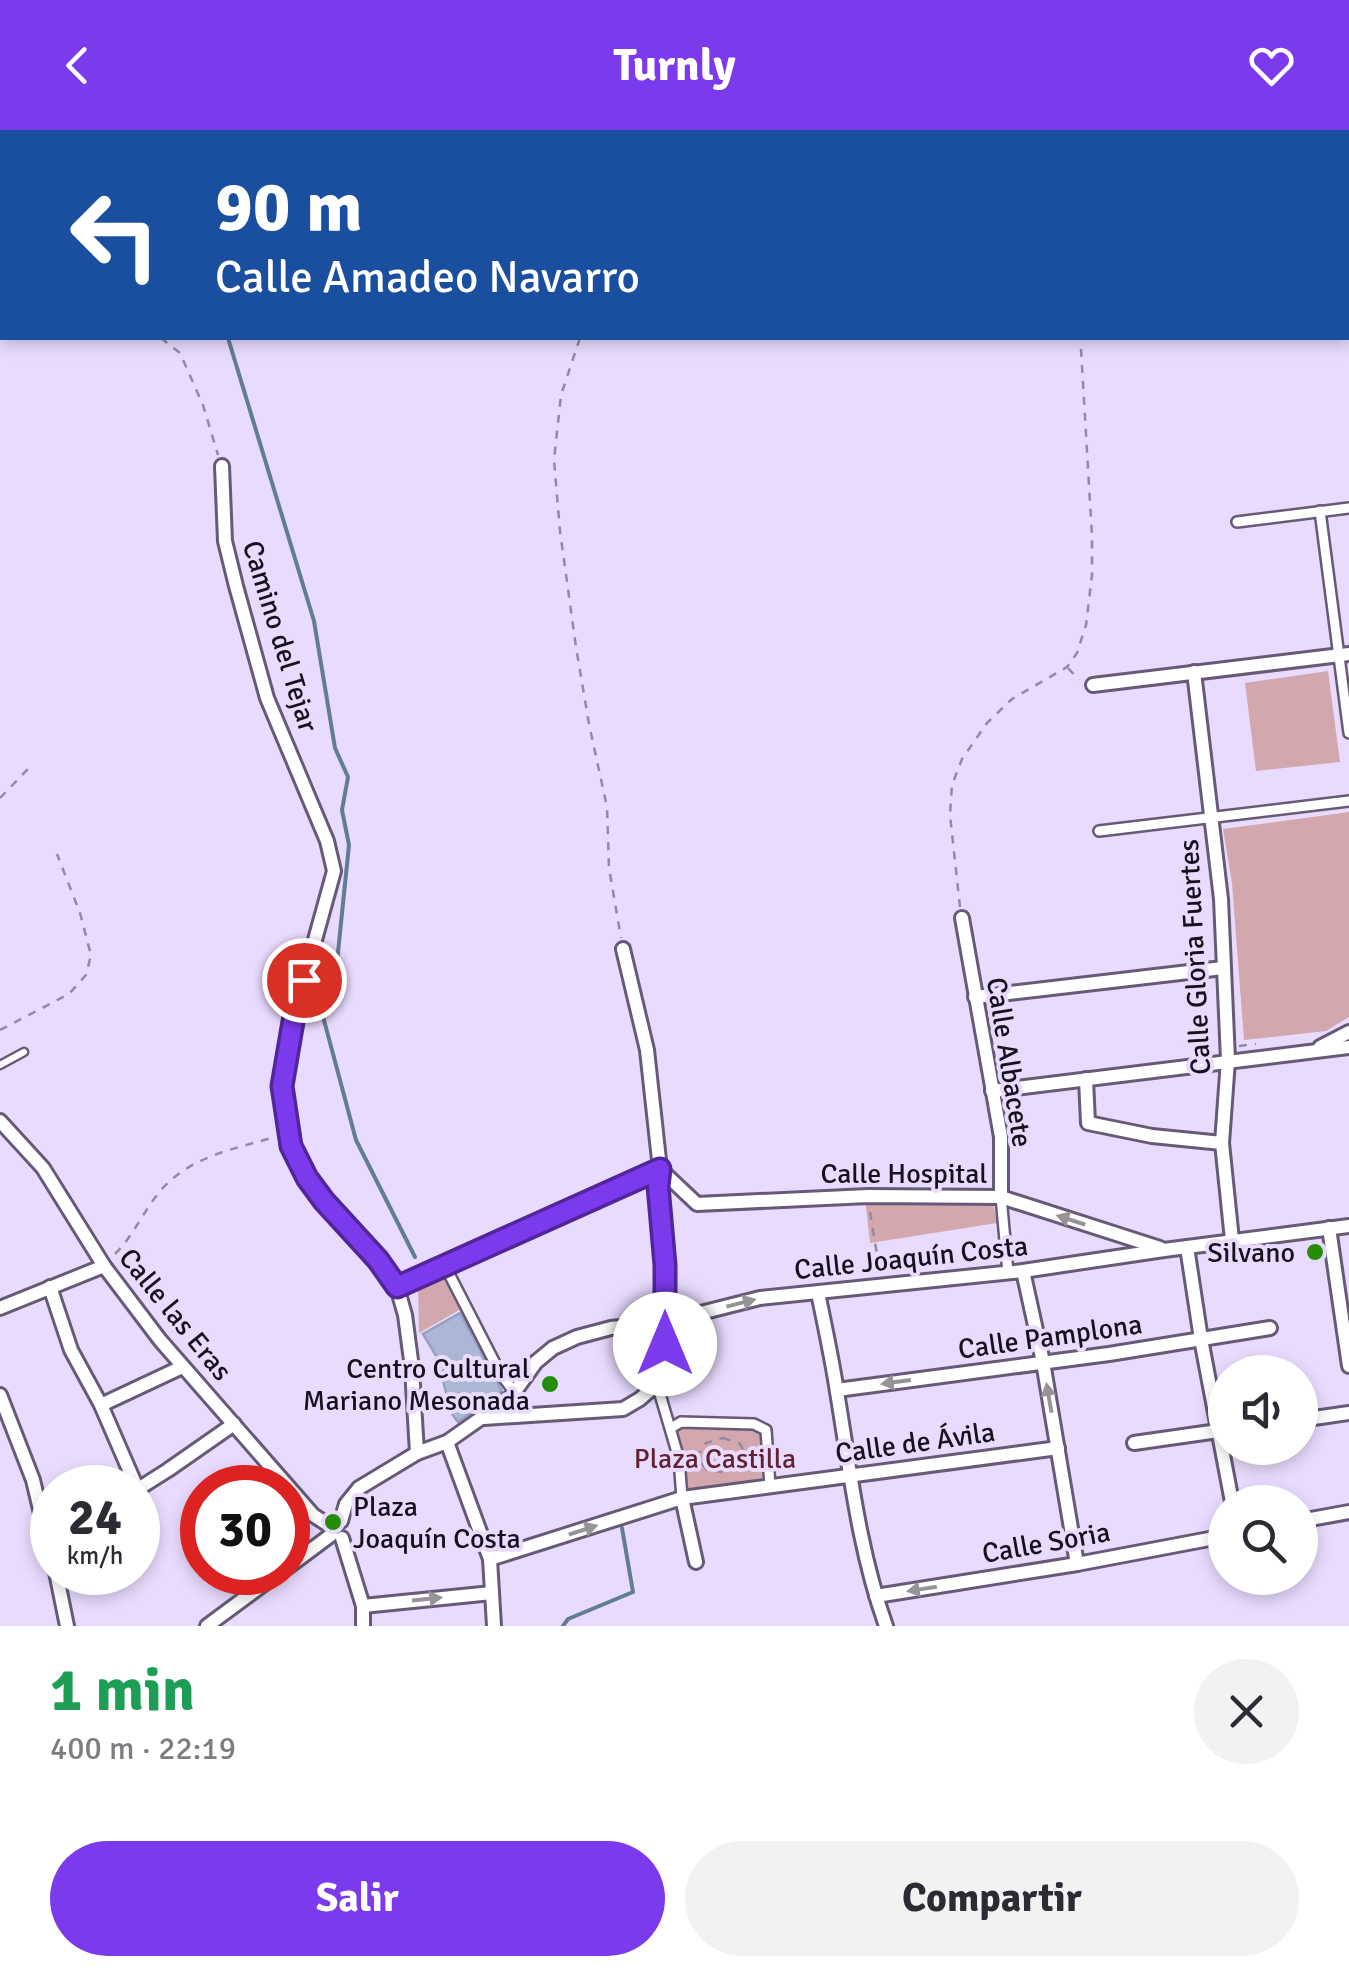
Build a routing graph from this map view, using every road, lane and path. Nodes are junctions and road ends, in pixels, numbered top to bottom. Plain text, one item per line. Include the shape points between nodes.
1 (164, 340) edge
2 (579, 340) edge
3 (1081, 349) dead end
4 (222, 466) joint
5 (1349, 508) edge
6 (1320, 512) junction
7 (1237, 522) dead end
8 (1345, 654) edge
9 (1067, 667) junction
10 (1194, 672) junction
11 (1093, 685) joint
12 (1349, 732) edge
13 (29, 768) dead end
14 (0, 798) edge
15 (1349, 801) edge
16 (1211, 818) junction
17 (1099, 831) dead end
18 (57, 854) dead end
19 (962, 918) joint
20 (624, 949) joint
21 (1223, 968) junction
22 (975, 996) junction
23 (0, 1030) edge
24 (1349, 1032) edge
25 (1266, 1043) dead end
26 (1349, 1047) edge
27 (1312, 1051) junction
28 (24, 1052) dead end
29 (1227, 1054) junction
30 (0, 1065) edge
31 (1086, 1079) junction
32 (992, 1091) junction
33 (0, 1121) edge
34 (289, 1132) junction
35 (1222, 1143) junction
36 (660, 1169) junction
37 (868, 1196) junction
38 (1000, 1197) junction
39 (1349, 1226) edge
40 (1329, 1228) junction
41 (1232, 1240) junction
42 (1187, 1247) junction
43 (1164, 1250) junction
44 (104, 1266) junction
45 (444, 1266) junction
46 (1016, 1272) junction
47 (882, 1286) junction
48 (397, 1287) junction
49 (50, 1288) junction
50 (818, 1293) junction
51 (1345, 1306) edge
52 (0, 1308) edge
53 (665, 1322) junction
54 (1270, 1328) dead end
55 (1201, 1339) junction
56 (1042, 1362) junction
57 (1349, 1366) edge
58 (182, 1367) junction
59 (1208, 1370) edge
60 (657, 1384) junction
61 (837, 1390) junction
62 (0, 1394) edge
63 (514, 1394) junction
64 (100, 1405) junction
65 (1349, 1413) edge
66 (1318, 1417) edge
67 (480, 1419) junction
68 (234, 1424) junction
69 (671, 1428) junction
70 (1208, 1433) edge
71 (447, 1442) junction
72 (1134, 1443) dead end
73 (1058, 1448) junction
74 (417, 1453) junction
75 (127, 1465) edge
76 (30, 1472) edge
77 (725, 1474) joint
78 (160, 1475) edge
79 (850, 1477) junction
80 (770, 1486) junction
81 (682, 1498) junction
82 (1349, 1512) edge
83 (1318, 1518) edge
84 (336, 1530) junction
85 (1208, 1539) edge
86 (310, 1550) edge
87 (490, 1559) junction
88 (696, 1562) dead end
89 (1077, 1564) junction
90 (492, 1592) junction
91 (61, 1595) edge
92 (249, 1595) edge
93 (876, 1596) junction
94 (362, 1606) junction
95 (68, 1626) edge
96 (207, 1626) edge
97 (363, 1626) edge
98 (494, 1626) edge
99 (886, 1626) edge

1 - 4 path via 180,353
2 - 20 path via 561,396 554,460
3 - 9 path via 1092,575 1086,625
4 - 34 street, Camino del Tejar via 236,586 268,698 328,840 334,872 294,1016 282,1086
5 - 6 street
6 - 7 street
6 - 8 street
8 - 10 street
8 - 12 street
9 - 11 path
9 - 19 path via 1012,700 962,758 950,815
10 - 11 street
10 - 16 street, Calle Gloria Fuertes
13 - 14 path
15 - 16 street
16 - 17 street
16 - 21 street, Calle Gloria Fuertes
18 - 23 path via 91,955 86,975 68,994
19 - 22 street, Calle Albacete
20 - 36 street via 648,1050
21 - 22 street
21 - 29 street, Calle Gloria Fuertes
22 - 32 street, Calle Albacete
24 - 27 street
25 - 29 path
26 - 27 street
27 - 29 street
28 - 30 lane
29 - 31 street
29 - 35 street, Calle Gloria Fuertes
31 - 32 street
31 - 35 street via 1088,1123
32 - 38 street, Calle Albacete
33 - 44 street, Calle las Eras via 43,1168
34 - 44 path via 198,1161 178,1174
34 - 48 street via 307,1178
35 - 41 street, Calle Gloria Fuertes
36 - 37 street, Calle Hospital via 697,1204
36 - 45 street
36 - 53 street
37 - 38 street, Calle Hospital
37 - 47 path
43 -> 38 street, Calle Hospital
38 - 46 street, Calle Albacete
39 - 40 street, Calle Joaquín Costa
40 - 41 street, Calle Joaquín Costa
40 - 51 street
41 - 42 street, Calle Joaquín Costa
42 - 43 street, Calle Joaquín Costa
42 - 55 street
43 - 46 street, Calle Joaquín Costa
44 - 49 street
44 - 58 street, Calle las Eras
45 - 48 street
45 - 63 street
46 - 47 street, Calle Joaquín Costa
46 - 56 street
47 - 50 street, Calle Joaquín Costa
48 - 74 street via 412,1368
49 - 52 street
49 - 64 street via 71,1350
53 -> 50 street, Calle Joaquín Costa via 760,1298
50 - 61 street
51 - 57 street
53 - 60 street via 666,1360
53 - 63 street, Calle Joaquín Costa via 612,1328 552,1348
54 - 55 street, Calle Pamplona
55 - 56 street, Calle Pamplona
55 - 59 street
56 -> 61 street, Calle Pamplona
73 -> 56 street
58 - 64 street
58 - 68 street, Calle las Eras
60 - 67 street via 623,1409
60 - 69 street
61 - 79 street
62 - 76 street
63 - 67 street
64 - 75 street
65 - 66 street
67 - 71 street
68 - 78 street
68 - 84 street, Calle las Eras via 313,1515
69 - 80 street via 681,1422 766,1430
69 - 81 street
70 - 72 street
71 - 74 street
71 - 87 street
73 - 79 street, Calle de Ávila
73 - 89 street
74 - 84 street via 359,1488
77 - 77 path via 748,1456 739,1442 706,1443 696,1456 706,1469
79 - 80 street, Calle de Ávila
79 - 93 street
80 - 81 street, Calle de Ávila
87 -> 81 street, Calle de Ávila
81 - 88 street
82 - 83 street
84 - 86 street
84 - 94 street
85 - 89 street, Calle Soria
87 - 90 street
89 -> 93 street, Calle Soria
94 -> 90 street
90 - 98 street
91 - 95 street
92 - 96 street
93 - 99 street
94 - 97 street

